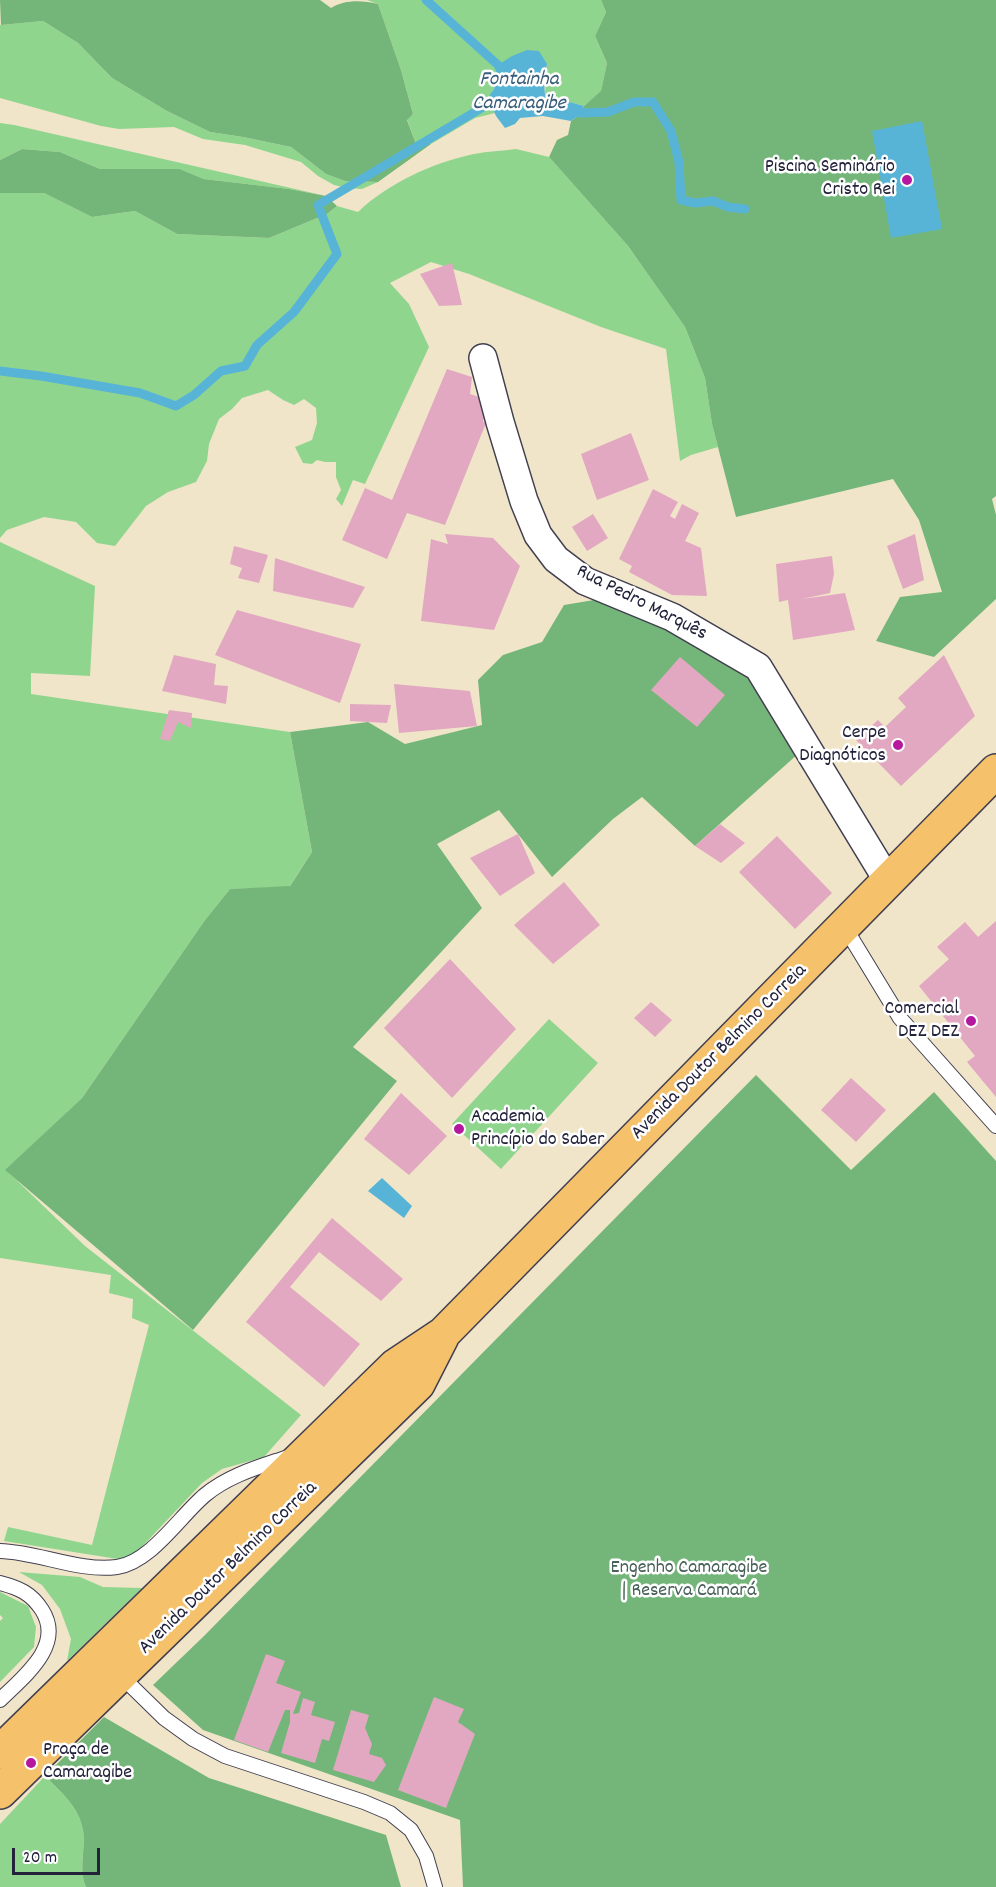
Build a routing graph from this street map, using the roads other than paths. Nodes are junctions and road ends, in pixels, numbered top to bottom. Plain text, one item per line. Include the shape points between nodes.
1 (483, 358) dead end
2 (996, 771) edge
3 (888, 881) junction
4 (844, 926) junction
5 (996, 1126) edge
6 (443, 1334) junction
7 (310, 1450) junction
8 (0, 1550) edge
9 (0, 1583) edge
10 (120, 1675) junction
11 (0, 1700) edge
12 (0, 1752) edge
13 (0, 1792) edge
14 (435, 1887) edge

1 - 3 street, Rua Pedro Marquês via 524,501 538,535 556,559 585,581 672,617 758,667
2 - 3 main road, Avenida Doutor Belmino Correia
3 - 4 main road, Avenida Doutor Belmino Correia
4 - 5 lane via 900,1018
4 - 6 main road, Avenida Doutor Belmino Correia
6 - 7 main road, Avenida Doutor Belmino Correia via 395,1366
6 - 10 main road, Avenida Doutor Belmino Correia via 418,1384
7 - 8 lane via 223,1483 205,1495 138,1559 121,1566 101,1568
7 - 12 main road, Avenida Doutor Belmino Correia
9 - 11 lane via 21,1588 40,1607 49,1634 38,1661
10 - 13 main road, Avenida Doutor Belmino Correia
10 - 14 lane via 164,1718 225,1756 390,1813 411,1830 426,1856

